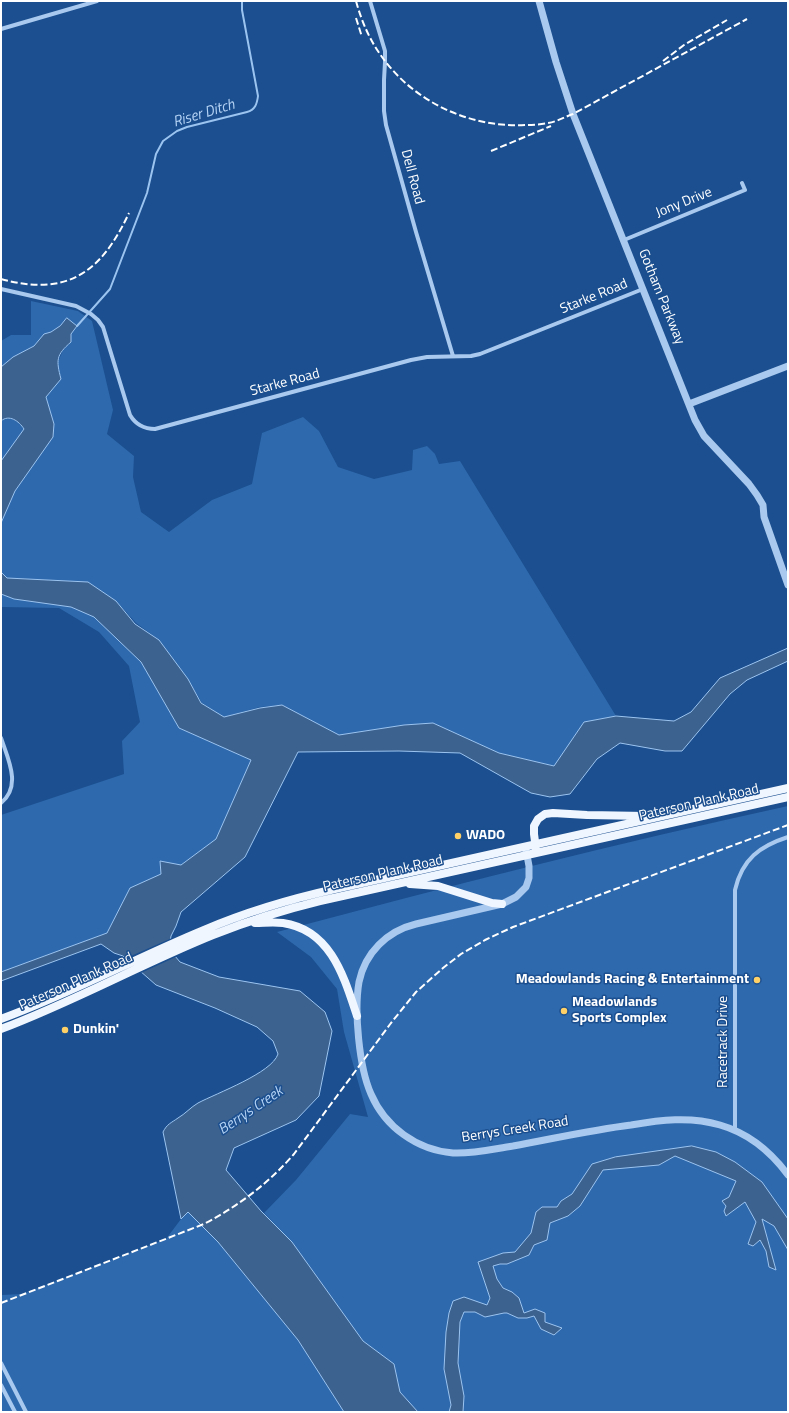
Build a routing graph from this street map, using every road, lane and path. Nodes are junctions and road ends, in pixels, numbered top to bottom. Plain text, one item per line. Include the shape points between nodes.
1 (97, 1) edge
2 (370, 1) edge
3 (539, 1) edge
4 (1, 29) edge
5 (742, 183) dead end
6 (624, 240) junction
7 (1, 289) edge
8 (644, 289) junction
9 (453, 356) junction
10 (788, 366) edge
11 (689, 404) junction
12 (788, 585) edge
13 (1, 738) edge
14 (788, 788) edge
15 (788, 797) edge
16 (1, 803) edge
17 (659, 816) junction
18 (788, 837) edge
19 (535, 844) junction
20 (526, 846) junction
21 (537, 853) junction
22 (527, 855) junction
23 (398, 884) junction
24 (502, 904) junction
25 (244, 924) junction
26 (357, 1016) junction
27 (1, 1020) edge
28 (1, 1029) edge
29 (735, 1131) junction
30 (788, 1175) edge
31 (1, 1363) edge
32 (1, 1385) edge
33 (19, 1399) junction
34 (10, 1403) junction
35 (15, 1412) edge
36 (26, 1412) edge

1 - 4 street
2 - 9 street, Dell Road via 385,51 386,125
3 - 6 street, Gotham Parkway via 573,114
5 - 6 street, Jony Drive via 745,190
6 - 8 street, Gotham Parkway
7 - 9 street, Starke Road via 76,306 94,316 103,327 130,415 138,425 149,429 158,429 411,360
8 - 9 street, Starke Road via 480,354
8 - 11 street, Gotham Parkway
10 - 11 street
11 - 12 street, Gotham Parkway via 704,436 751,486 763,505 764,517
13 - 16 street via 13,778 10,791
14 - 17 main road, Paterson Plank Road
15 - 21 main road, Paterson Plank Road
17 - 19 main road, Paterson Plank Road
17 - 19 main road via 549,813 536,823
18 - 29 street, Racetrack Drive via 772,842 754,854 741,871 735,890
19 - 20 main road, Paterson Plank Road
19 - 21 main road
20 - 22 street, Berrys Creek Road
20 - 27 main road, Paterson Plank Road via 290,900 223,922
21 - 22 main road, Paterson Plank Road
22 - 23 main road, Paterson Plank Road
22 - 24 street, Berrys Creek Road via 529,874 526,887 516,897
23 - 24 main road via 434,885
23 - 25 main road, Paterson Plank Road via 309,904
24 - 26 street, Berrys Creek Road via 410,925 389,936 373,951 363,969
25 - 26 main road via 286,923 315,937 339,966
25 - 28 main road, Paterson Plank Road
26 - 29 street, Berrys Creek Road via 365,1077 377,1106 398,1131 432,1149 454,1153 477,1152 603,1128 670,1120 704,1121
29 - 30 street, Berrys Creek Road via 762,1147
31 - 33 street
32 - 34 street
33 - 34 street
33 - 36 street
34 - 35 street

